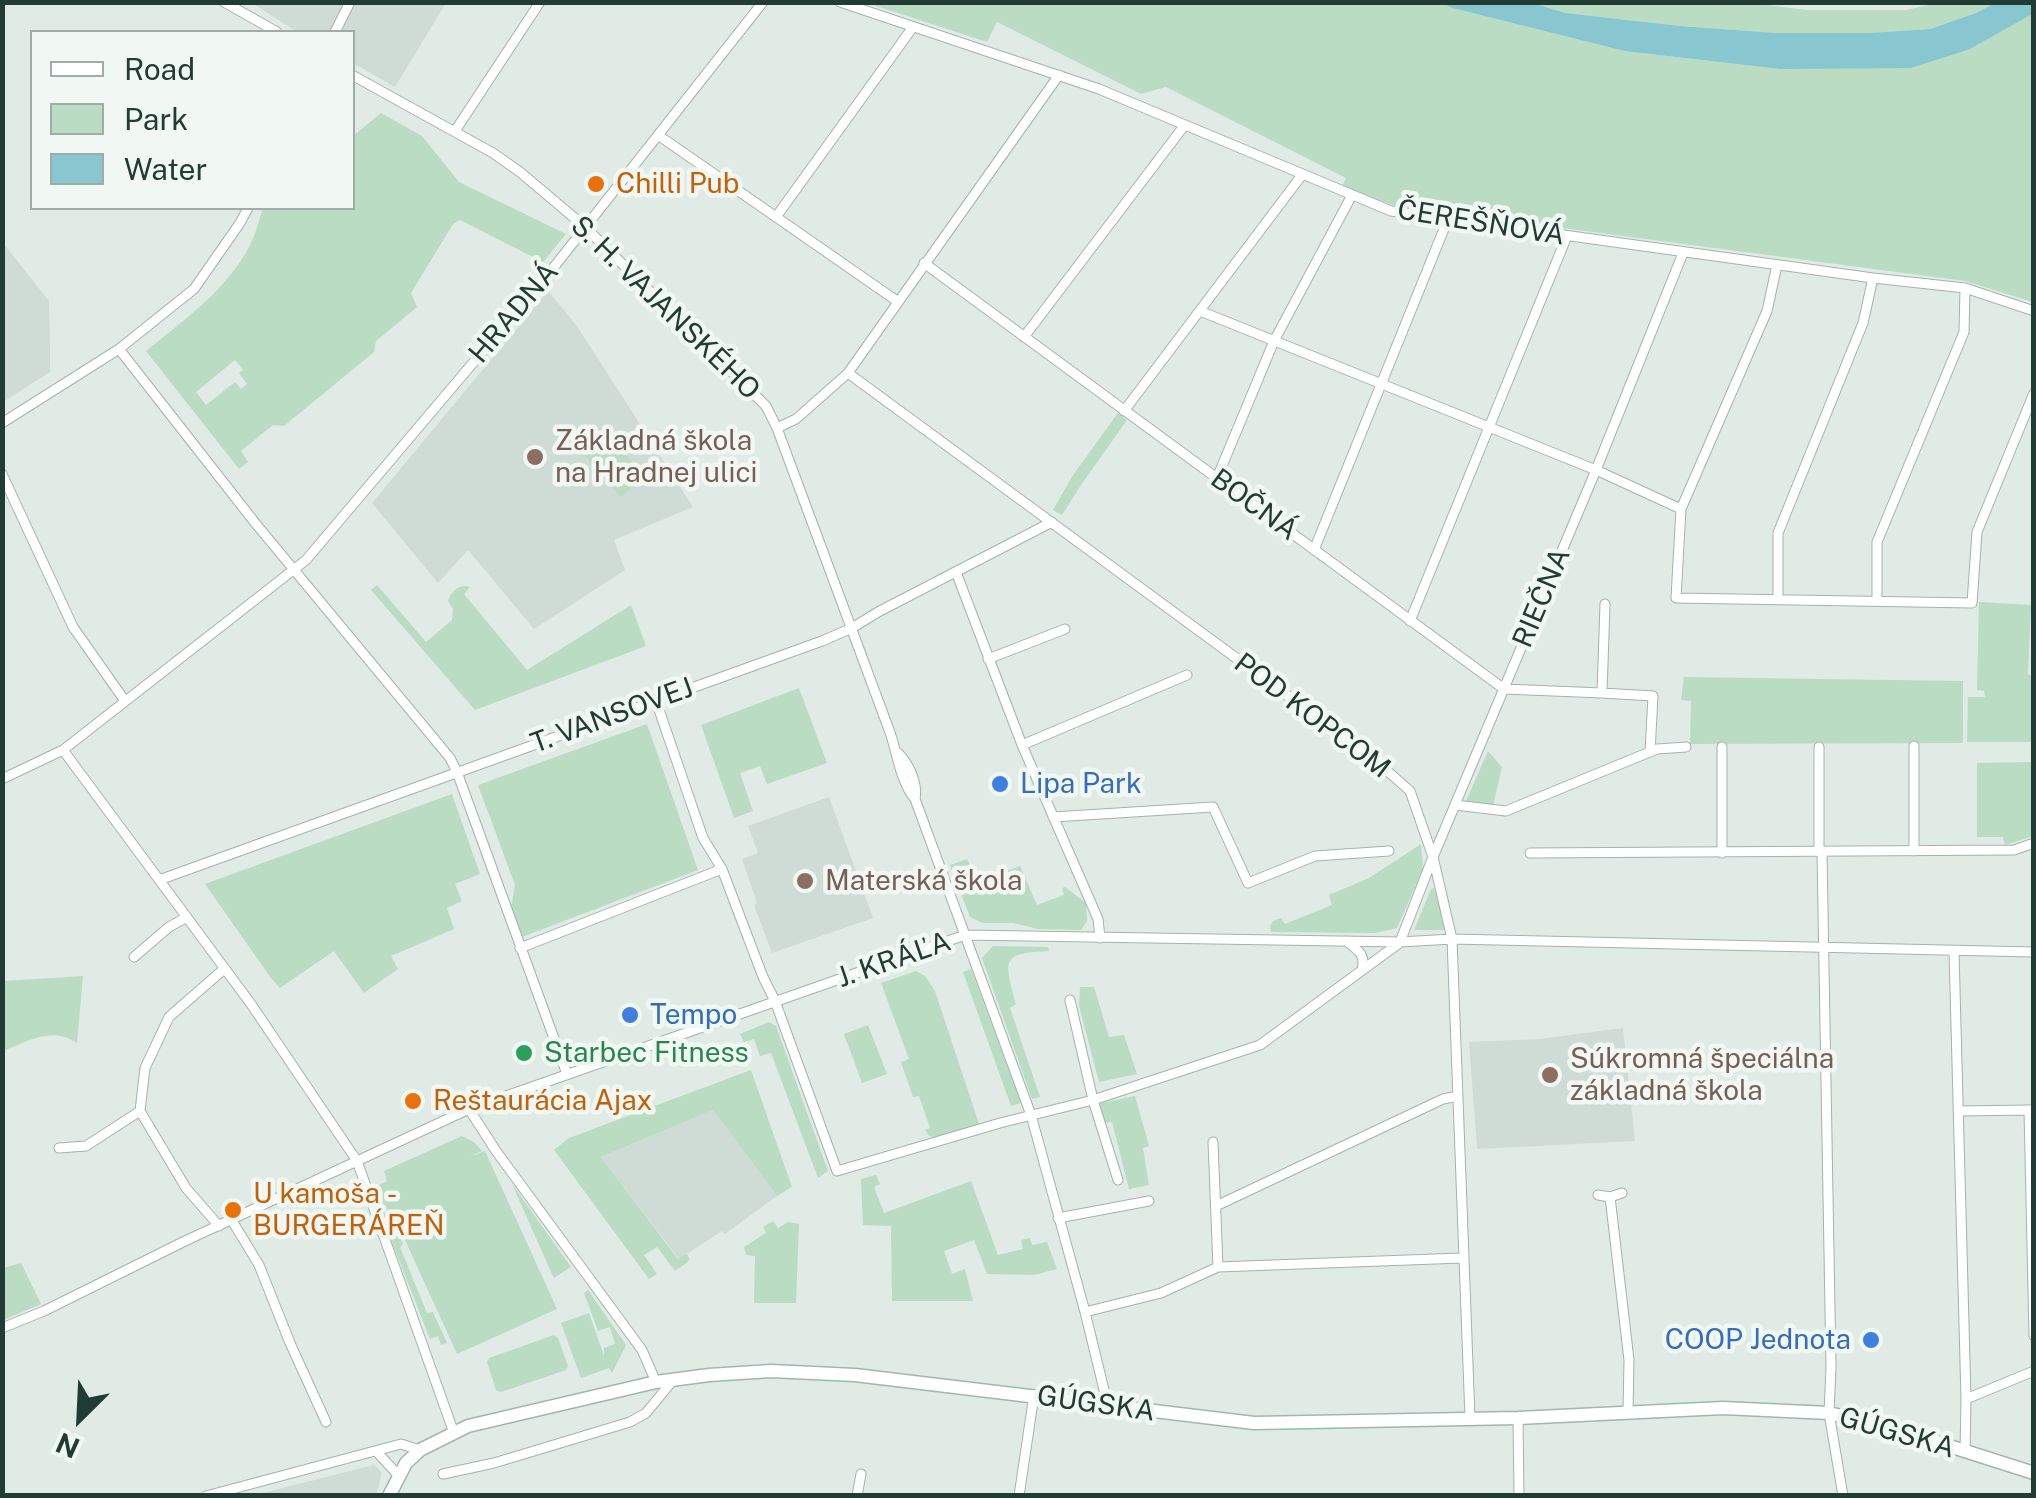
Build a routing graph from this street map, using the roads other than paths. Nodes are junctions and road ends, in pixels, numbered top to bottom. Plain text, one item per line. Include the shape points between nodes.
1 (224, 2) edge
2 (350, 2) edge
3 (540, 2) edge
4 (763, 2) edge
5 (840, 2) edge
6 (913, 28) junction
7 (273, 30) edge
8 (336, 30) edge
9 (1059, 75) junction
10 (355, 76) edge
11 (1184, 126) junction
12 (454, 131) junction
13 (658, 135) junction
14 (1302, 175) junction
15 (1352, 195) junction
16 (247, 210) edge
17 (776, 217) junction
18 (1448, 219) junction
19 (584, 226) junction
20 (1567, 236) junction
21 (1683, 253) junction
22 (924, 263) junction
23 (1777, 265) junction
24 (1873, 278) junction
25 (1964, 288) junction
26 (897, 301) junction
27 (1200, 311) junction
28 (2034, 311) edge
29 (1024, 336) junction
30 (1274, 340) junction
31 (119, 349) junction
32 (848, 373) junction
33 (1382, 384) junction
34 (2034, 393) edge
35 (1124, 411) junction
36 (2, 423) edge
37 (776, 428) junction
38 (1491, 428) junction
39 (1596, 470) junction
40 (2, 474) edge
41 (1217, 478) junction
42 (1681, 509) junction
43 (1052, 522) junction
44 (1314, 550) junction
45 (294, 570) junction
46 (956, 572) junction
47 (1778, 598) junction
48 (1877, 601) junction
49 (1605, 604) dead end
50 (1410, 621) junction
51 (852, 628) junction
52 (1065, 629) dead end
53 (988, 659) junction
54 (1187, 676) dead end
55 (1504, 690) junction
56 (1602, 693) junction
57 (125, 701) junction
58 (656, 701) junction
59 (1022, 745) junction
60 (1914, 746) dead end
61 (1722, 747) dead end
62 (1819, 747) dead end
63 (1686, 748) dead end
64 (63, 750) junction
65 (1650, 752) junction
66 (457, 772) junction
67 (2, 779) edge
68 (1455, 806) junction
69 (1053, 816) junction
70 (2034, 843) edge
71 (1389, 851) dead end
72 (1820, 852) junction
73 (1914, 852) junction
74 (1530, 853) dead end
75 (1722, 853) junction
76 (1434, 857) junction
77 (722, 869) junction
78 (159, 880) junction
79 (186, 917) junction
80 (964, 935) junction
81 (1100, 938) junction
82 (1452, 939) junction
83 (1346, 941) junction
84 (1400, 942) junction
85 (520, 948) junction
86 (1824, 948) junction
87 (1954, 951) junction
88 (2034, 952) edge
89 (134, 957) dead end
90 (224, 969) junction
91 (1362, 970) junction
92 (1070, 1000) dead end
93 (775, 1001) junction
94 (566, 1074) junction
95 (1458, 1096) junction
96 (1094, 1100) junction
97 (469, 1109) junction
98 (2031, 1110) edge
99 (140, 1111) junction
100 (1958, 1111) junction
101 (1032, 1115) junction
102 (1213, 1142) dead end
103 (59, 1148) dead end
104 (357, 1161) junction
105 (1118, 1180) dead end
106 (1622, 1193) dead end
107 (1598, 1195) dead end
108 (1610, 1197) junction
109 (1149, 1201) dead end
110 (1216, 1206) junction
111 (1058, 1218) junction
112 (231, 1219) junction
113 (218, 1226) junction
114 (1462, 1258) junction
115 (1218, 1267) junction
116 (1085, 1312) junction
117 (2, 1328) edge
118 (2034, 1336) edge
119 (2034, 1372) edge
120 (674, 1379) junction
121 (656, 1382) junction
122 (1034, 1395) junction
123 (1966, 1398) junction
124 (1108, 1406) junction
125 (1628, 1412) junction
126 (1829, 1414) junction
127 (1470, 1418) junction
128 (1518, 1418) junction
129 (326, 1422) dead end
130 (454, 1432) junction
131 (420, 1450) junction
132 (376, 1451) junction
133 (1965, 1452) junction
134 (2034, 1473) edge
135 (442, 1474) dead end
136 (861, 1474) dead end
137 (398, 1476) junction
138 (206, 1496) edge
139 (389, 1496) edge
140 (857, 1496) edge
141 (1019, 1496) edge
142 (1519, 1496) edge
143 (1843, 1496) edge

1 - 7 street
2 - 8 street
3 - 12 street
4 - 13 street, HRADNÁ
5 - 6 street, ČEREŠŇOVÁ
6 - 9 street, ČEREŠŇOVÁ
6 - 17 street
9 - 11 street, ČEREŠŇOVÁ
9 - 22 street
10 - 12 street, S. H. VAJANSKÉHO
11 - 14 street, ČEREŠŇOVÁ
11 - 29 street
12 - 19 street, S. H. VAJANSKÉHO via 512,166
13 - 17 street
13 - 19 street, HRADNÁ
14 - 15 street, ČEREŠŇOVÁ
14 - 27 street
15 - 18 street, ČEREŠŇOVÁ via 1392,211
15 - 30 street
16 - 31 street via 194,289
17 - 26 street
18 - 20 street, ČEREŠŇOVÁ
18 - 33 street
19 - 37 street, S. H. VAJANSKÉHO via 766,406
19 - 45 street, HRADNÁ
20 - 21 street, ČEREŠŇOVÁ
20 - 38 street
21 - 23 street, ČEREŠŇOVÁ
21 - 39 street, RIEČNA
22 - 26 street
22 - 29 street, BOČNÁ
23 - 24 street, ČEREŠŇOVÁ
23 - 42 street via 1767,311
24 - 25 street, ČEREŠŇOVÁ
24 - 47 street via 1864,323 1778,533
25 - 28 street, ČEREŠŇOVÁ
25 - 48 street via 1964,332 1878,542
26 - 32 street
27 - 30 street
27 - 35 street
29 - 35 street, BOČNÁ
30 - 33 street
30 - 41 street
31 - 36 street
31 - 45 street
32 - 37 street
32 - 43 street, POD KOPCOM
33 - 38 street
33 - 44 street
34 - 48 street via 1977,532 1972,602
35 - 41 street, BOČNÁ
37 - 51 street, S. H. VAJANSKÉHO
38 - 39 street
38 - 50 street
39 - 42 street
39 - 55 street, RIEČNA
40 - 57 street via 73,628
41 - 44 street, BOČNÁ
42 - 47 street via 1676,598
43 - 46 street, T. VANSOVEJ
43 - 76 street, POD KOPCOM via 1375,760 1410,791
44 - 50 street, BOČNÁ
45 - 57 street, HRADNÁ
45 - 66 street
46 - 51 street, T. VANSOVEJ
46 - 53 street
47 - 48 street
49 - 56 street
50 - 55 street, BOČNÁ
51 - 58 street, T. VANSOVEJ
51 - 80 street, S. H. VAJANSKÉHO
52 - 53 street
53 - 59 street
54 - 59 street
55 - 56 street
55 - 68 street, RIEČNA
56 - 65 street via 1653,696
57 - 64 street, HRADNÁ
58 - 66 street, T. VANSOVEJ
58 - 77 street via 703,838
59 - 69 street
60 - 73 street
61 - 75 street
62 - 72 street
63 - 65 street
64 - 67 street, HRADNÁ
64 - 78 street
65 - 68 street via 1506,811
66 - 78 street, T. VANSOVEJ
66 - 85 street
68 - 76 street, RIEČNA
69 - 71 street via 1214,807 1248,883 1316,856
69 - 81 street via 1098,918
70 - 73 street via 2014,850
72 - 73 street
72 - 75 street
72 - 86 street
74 - 75 street
76 - 82 street, POD KOPCOM
76 - 84 street, RIEČNA
77 - 85 street
77 - 93 street
78 - 79 street
79 - 89 street
79 - 90 street
80 - 81 street, J. KRÁĽA
80 - 93 street, J. KRÁĽA
80 - 101 street, S. H. VAJANSKÉHO
81 - 83 street, J. KRÁĽA
82 - 84 street, J. KRÁĽA
82 - 86 street, J. KRÁĽA
82 - 95 street, POD KOPCOM
83 - 84 street, J. KRÁĽA
83 - 91 street via 1361,952
84 - 91 street
85 - 94 street
86 - 87 street, J. KRÁĽA
86 - 126 street
87 - 88 street, J. KRÁĽA
87 - 100 street
90 - 99 street via 169,1016 145,1068
90 - 104 street
91 - 96 street via 1260,1044
92 - 96 street
93 - 94 street, J. KRÁĽA
93 - 101 street via 838,1171
94 - 97 street, J. KRÁĽA
95 - 110 street
95 - 114 street, POD KOPCOM
96 - 101 street
96 - 105 street
97 - 104 street, J. KRÁĽA
97 - 121 street via 642,1350
98 - 100 street
98 - 118 street
99 - 103 street via 86,1146
99 - 113 street via 186,1188
100 - 123 street
101 - 111 street, S. H. VAJANSKÉHO
102 - 110 street
104 - 112 street, J. KRÁĽA
104 - 130 street
106 - 108 street
107 - 108 street
108 - 125 street via 1629,1360
109 - 111 street
110 - 115 street
111 - 116 street, S. H. VAJANSKÉHO
112 - 113 street, J. KRÁĽA
112 - 129 street via 259,1265
113 - 117 street, J. KRÁĽA
114 - 115 street
114 - 127 street, POD KOPCOM
115 - 116 street via 1160,1292
116 - 124 street, S. H. VAJANSKÉHO
119 - 123 street
120 - 121 main road, GÚGSKA
120 - 122 main road, GÚGSKA via 838,1373
120 - 135 street via 630,1422
121 - 130 main road, GÚGSKA
122 - 124 main road, GÚGSKA
122 - 141 street
123 - 133 street
124 - 127 main road, GÚGSKA via 1254,1423
125 - 126 main road, GÚGSKA
125 - 128 main road, GÚGSKA
126 - 133 main road, GÚGSKA
126 - 143 street
127 - 128 main road, GÚGSKA
128 - 142 street
130 - 131 main road, GÚGSKA
131 - 132 street via 401,1444
131 - 137 main road
132 - 137 street
132 - 138 street
133 - 134 main road, GÚGSKA
136 - 140 street
137 - 139 main road

